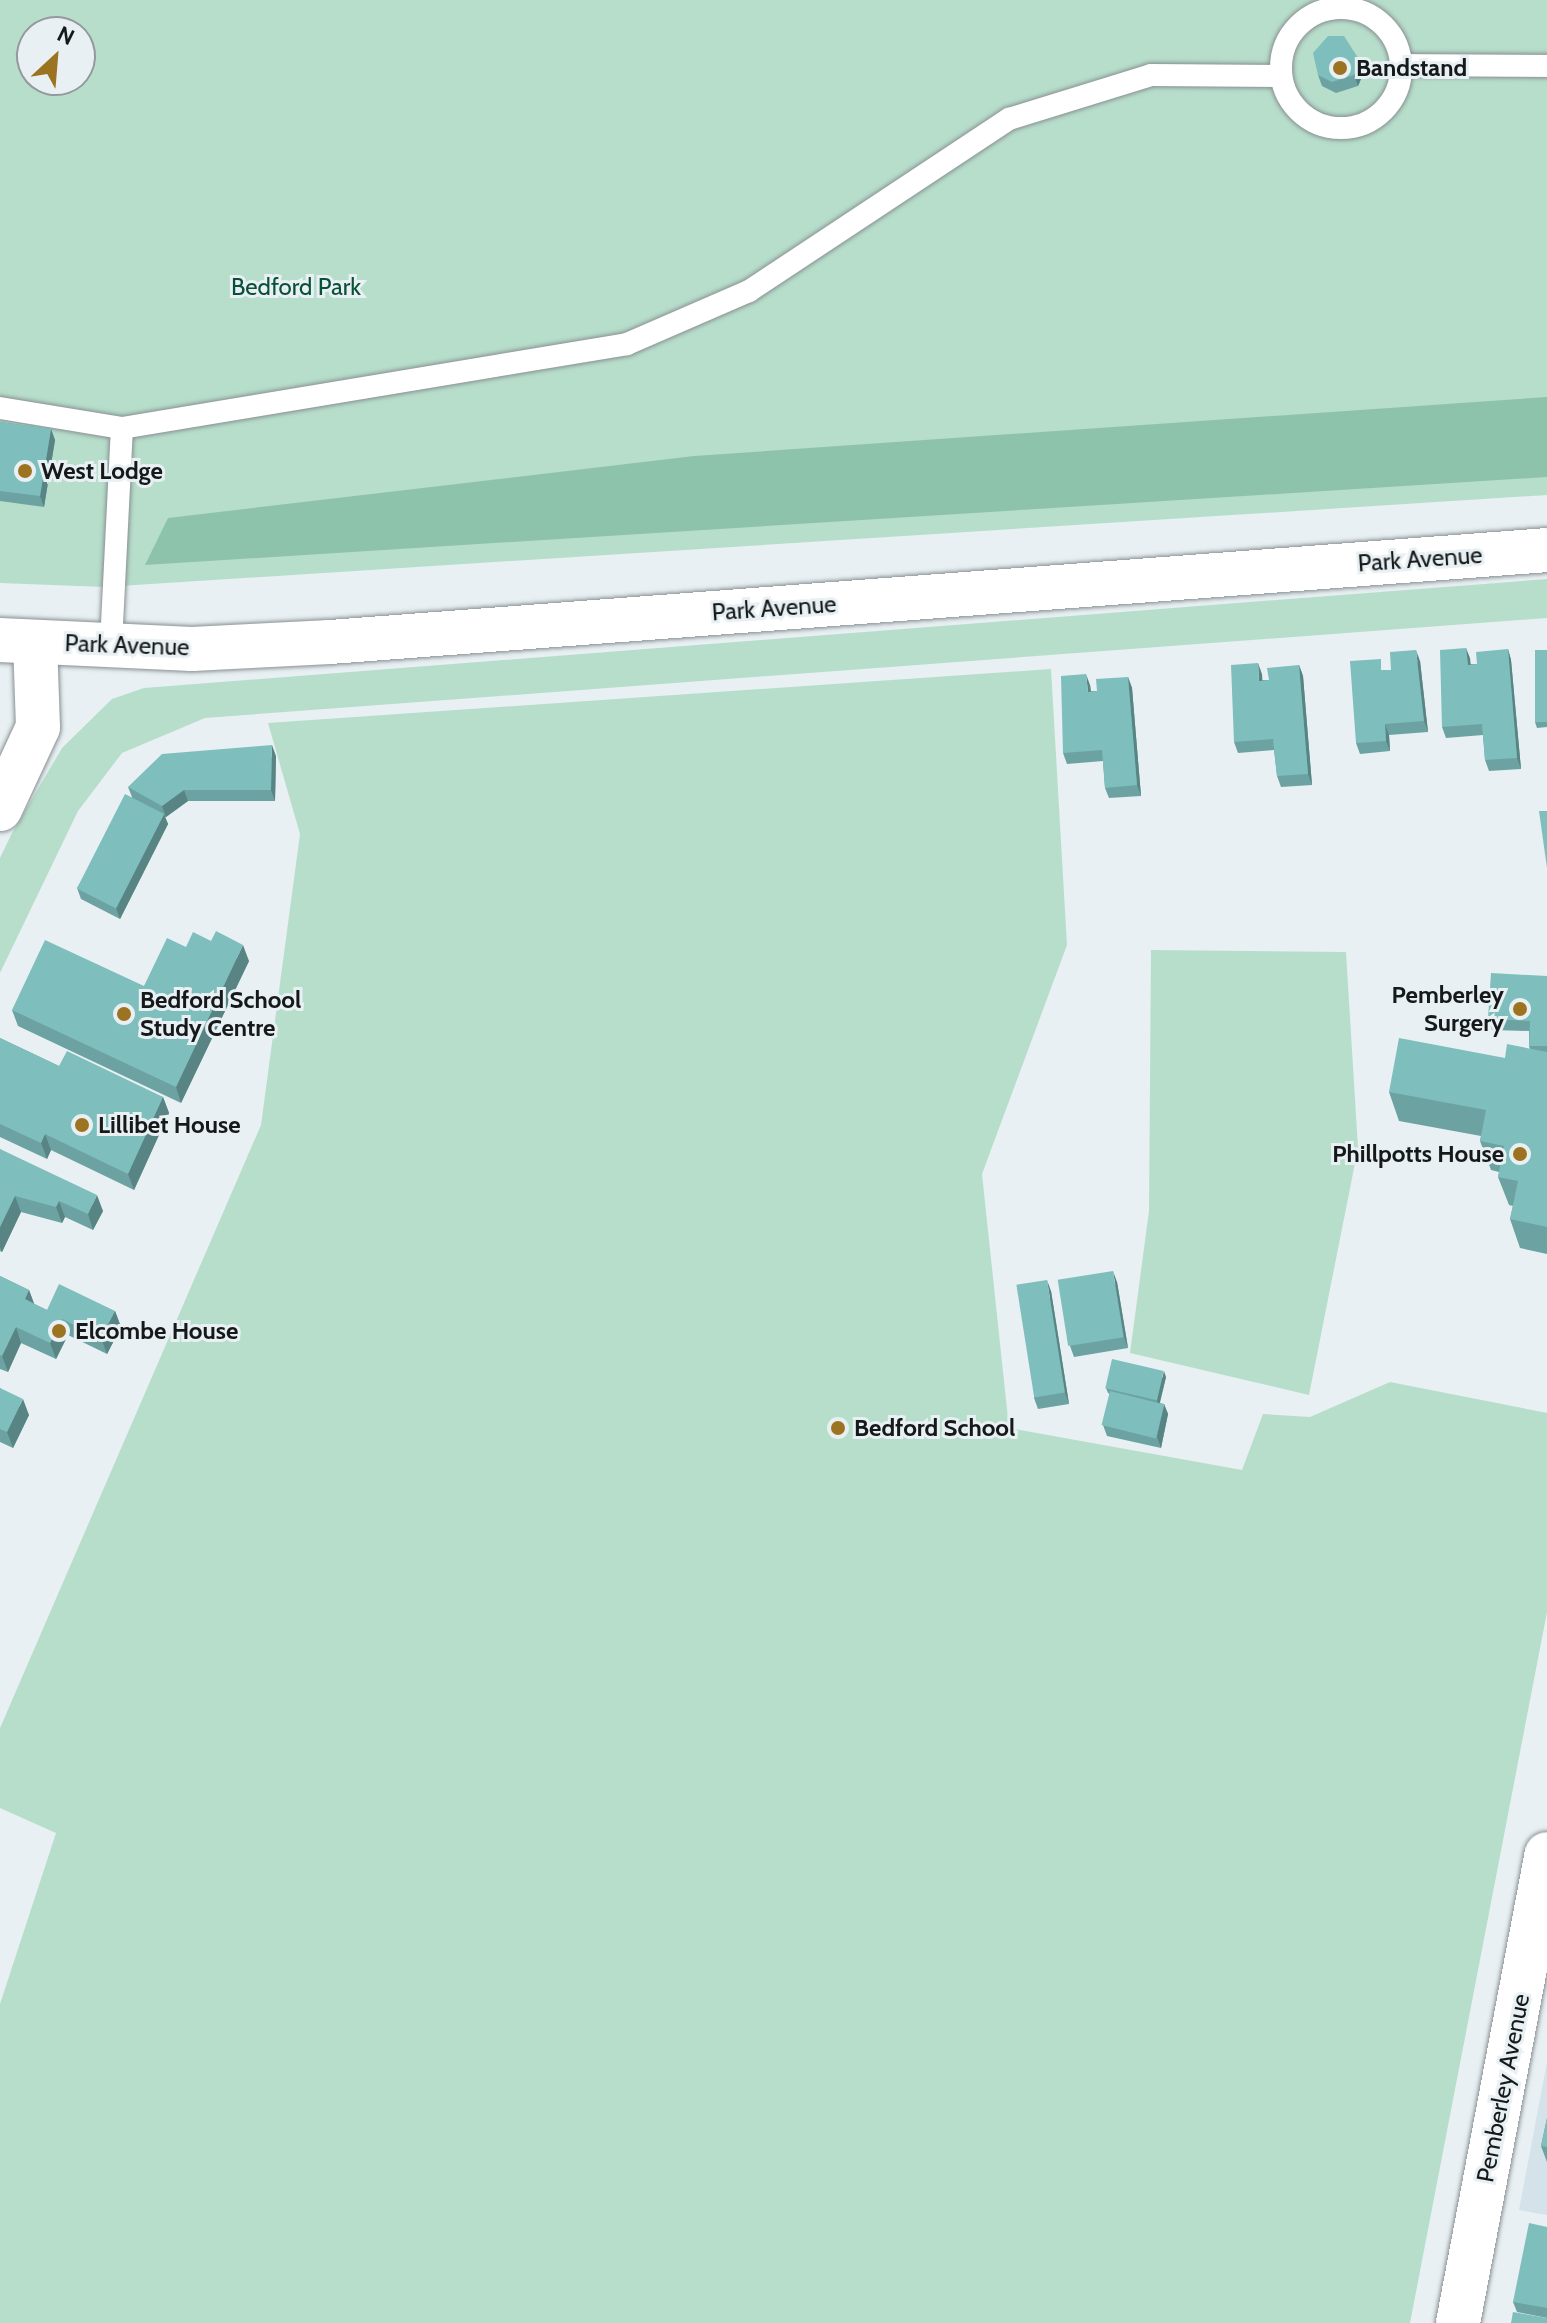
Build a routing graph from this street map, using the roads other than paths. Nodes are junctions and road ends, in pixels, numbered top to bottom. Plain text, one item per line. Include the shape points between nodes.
1 (1340, 4) edge
2 (1401, 65) junction
3 (1547, 66) edge
4 (1281, 76) junction
5 (0, 408) edge
6 (122, 428) junction
7 (1547, 550) edge
8 (17, 641) edge
9 (111, 644) junction
10 (0, 809) edge
11 (1547, 1854) edge
12 (1458, 2323) edge

1 - 2 lane via 1375,18 1398,47
1 - 4 lane via 1302,21 1289,36
2 - 3 lane
2 - 4 lane via 1389,104 1356,126 1316,123 1299,112
4 - 6 lane via 1151,75 1009,119 749,291 627,344
5 - 6 lane
6 - 9 lane
7 - 9 street, Park Avenue via 330,642
8 - 9 street, Park Avenue
8 - 10 street via 38,727
11 - 12 street, Pemberley Avenue

